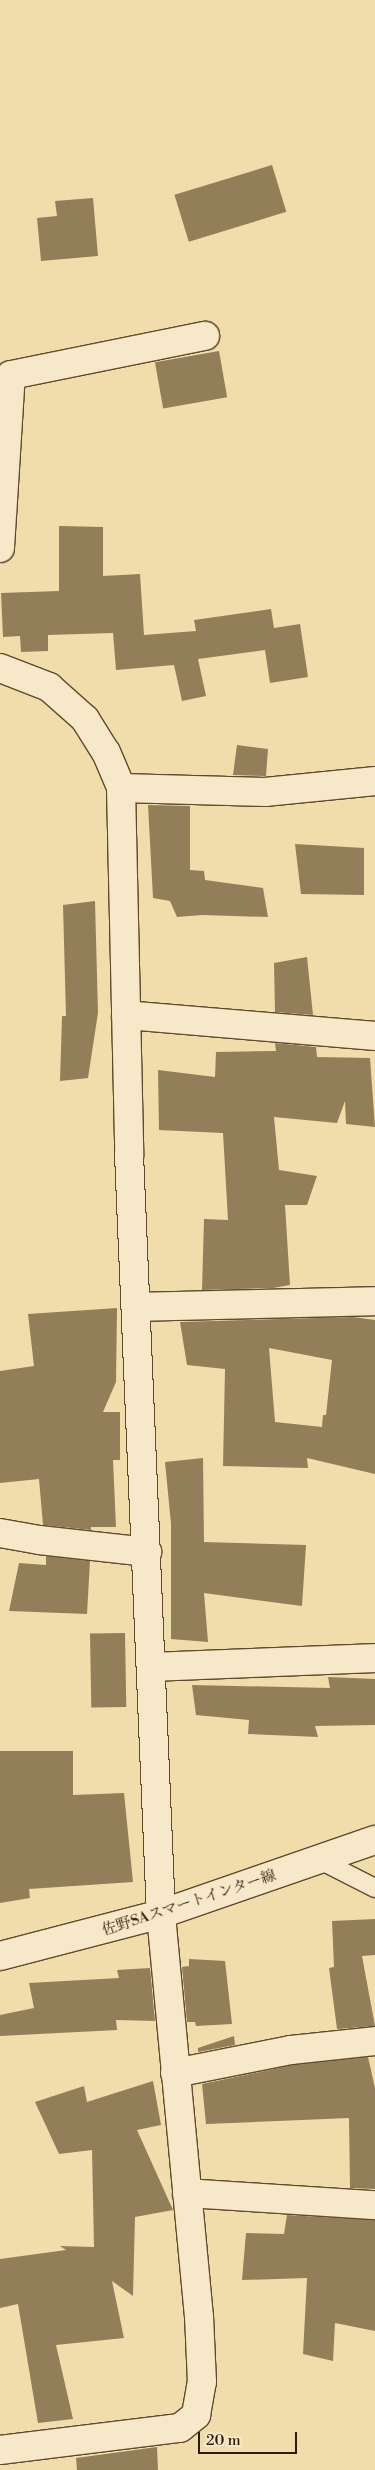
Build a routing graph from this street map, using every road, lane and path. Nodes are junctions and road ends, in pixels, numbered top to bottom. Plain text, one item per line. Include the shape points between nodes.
1 (206, 336) dead end
2 (0, 548) edge
3 (0, 668) edge
4 (375, 781) edge
5 (121, 788) junction
6 (126, 1015) junction
7 (375, 1036) edge
8 (375, 1301) edge
9 (137, 1307) junction
10 (0, 1533) edge
11 (147, 1552) junction
12 (375, 1658) edge
13 (152, 1667) junction
14 (375, 1840) edge
15 (320, 1860) junction
16 (375, 1888) edge
17 (161, 1914) junction
18 (0, 1956) edge
19 (375, 2041) edge
20 (175, 2073) junction
21 (187, 2193) junction
22 (375, 2205) edge
23 (0, 2450) edge

1 - 2 street via 12,375
3 - 5 street via 49,686 85,719 106,752
4 - 5 street via 265,792
5 - 6 street
6 - 7 street
6 - 9 street
8 - 9 street
9 - 11 street
10 - 11 street
11 - 13 street
12 - 13 street
13 - 17 street
14 - 15 street, 佐野SAスマートインター線
15 - 16 lane
15 - 17 street, 佐野SAスマートインター線
17 - 18 street, 佐野SAスマートインター線
17 - 20 street
19 - 20 street via 292,2050
20 - 21 street
21 - 22 street
21 - 23 street via 202,2382 196,2415 180,2428

